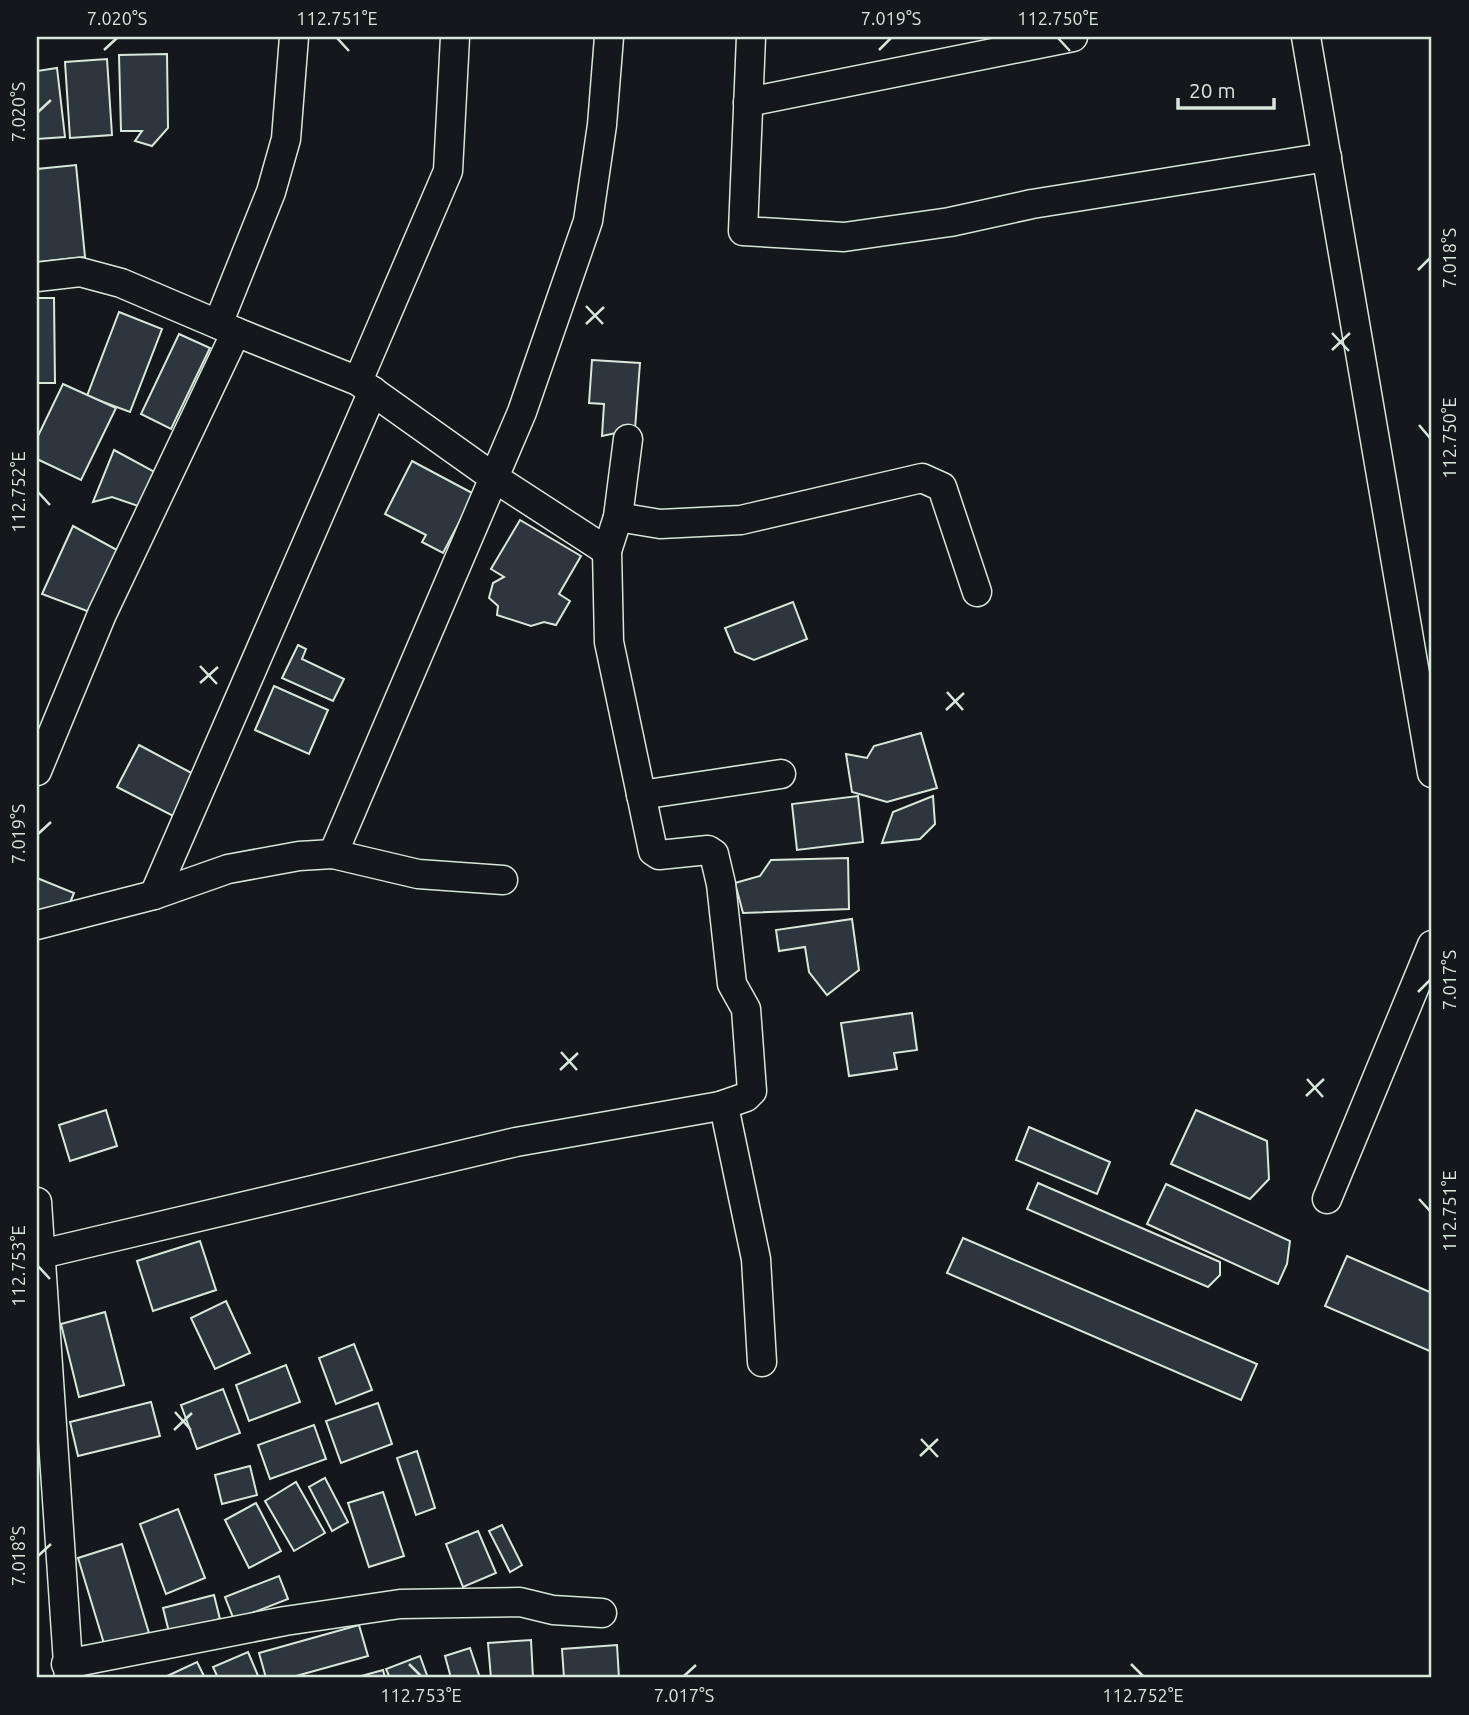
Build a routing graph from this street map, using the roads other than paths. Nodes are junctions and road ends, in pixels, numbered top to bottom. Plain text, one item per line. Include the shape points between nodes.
1 (294, 37) edge
2 (455, 37) edge
3 (609, 37) edge
4 (751, 37) edge
5 (1073, 37) edge
6 (1306, 37) edge
7 (748, 102) junction
8 (1327, 157) junction
9 (37, 277) edge
10 (227, 328) junction
11 (365, 386) junction
12 (628, 439) dead end
13 (493, 477) junction
14 (618, 517) junction
15 (607, 551) junction
16 (977, 592) dead end
17 (37, 771) edge
18 (1432, 774) edge
19 (781, 775) dead end
20 (641, 795) junction
21 (333, 854) junction
22 (503, 880) dead end
23 (154, 895) junction
24 (37, 925) edge
25 (1432, 945) edge
26 (720, 1106) junction
27 (1327, 1199) dead end
28 (37, 1202) edge
29 (39, 1255) edge
30 (762, 1362) dead end
31 (602, 1613) dead end
32 (68, 1671) edge

1 - 10 street via 286,139
2 - 11 street via 448,171
3 - 13 street via 588,221 536,376
4 - 7 street
5 - 7 street
6 - 8 street
7 - 8 street via 743,231 844,237
8 - 18 street
9 - 10 street via 80,272 121,283
10 - 11 street
10 - 17 street
11 - 13 street
11 - 23 street
12 - 14 street
13 - 15 street
13 - 21 street
14 - 15 street
14 - 16 street via 660,524 741,520 922,478 942,487
15 - 20 street via 609,642
19 - 20 street
20 - 26 street via 653,851 659,855 714,853 732,984 746,1009 753,1084 746,1097
21 - 22 street via 418,874
21 - 23 street via 228,869
23 - 24 street
25 - 27 street
26 - 29 street via 516,1142
26 - 30 street via 756,1259
28 - 29 street
29 - 32 street
31 - 32 street via 553,1610 520,1602 400,1604 285,1621

